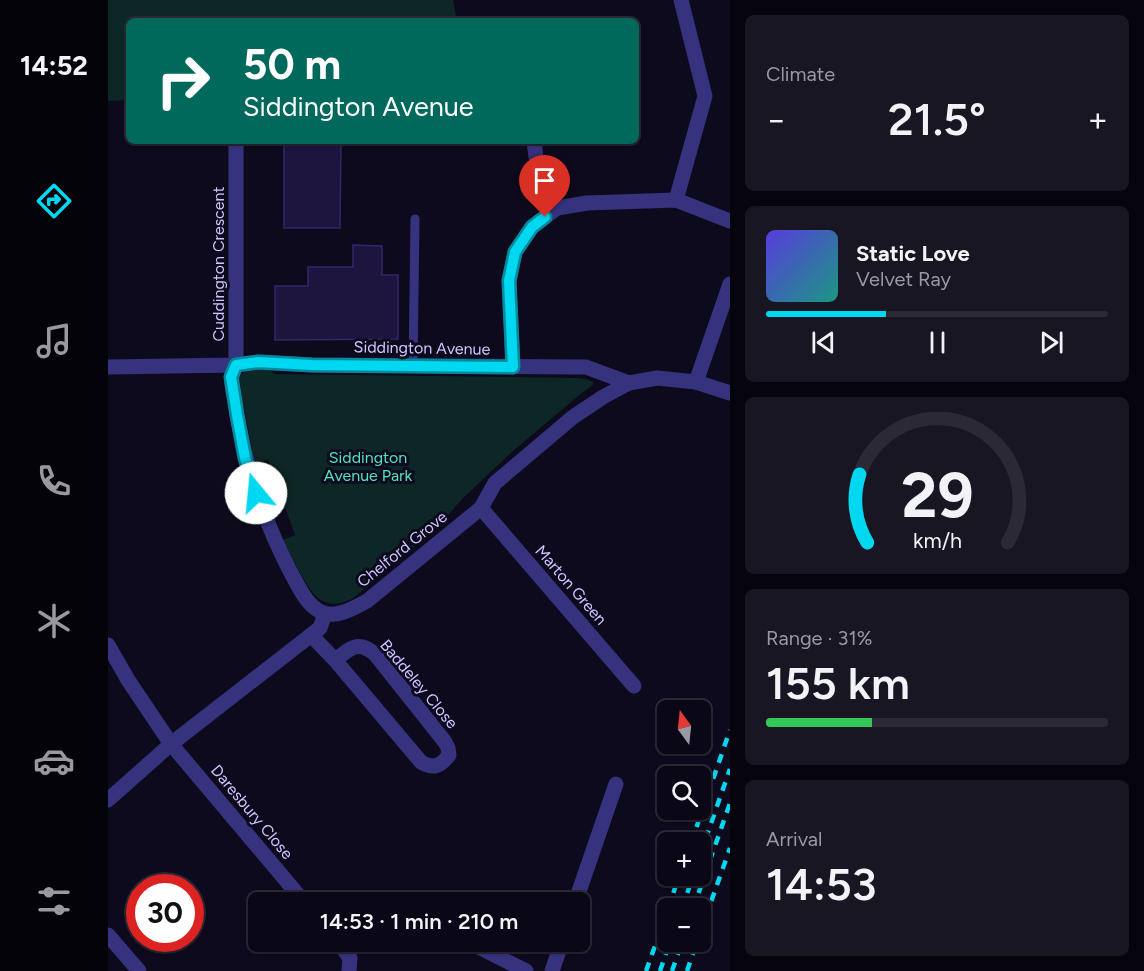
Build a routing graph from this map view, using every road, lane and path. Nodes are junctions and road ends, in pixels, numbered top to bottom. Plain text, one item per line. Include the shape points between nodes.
1 (681, 0) edge
2 (236, 144) edge
3 (534, 144) edge
4 (676, 200) junction
5 (557, 208) junction
6 (415, 219) dead end
7 (730, 220) edge
8 (730, 284) edge
9 (236, 365) junction
10 (413, 366) junction
11 (108, 367) edge
12 (513, 367) junction
13 (696, 382) junction
14 (629, 383) junction
15 (730, 393) edge
16 (481, 508) junction
17 (325, 614) junction
18 (311, 635) junction
19 (108, 645) edge
20 (335, 660) junction
21 (634, 686) dead end
22 (171, 744) junction
23 (616, 784) dead end
24 (108, 800) edge
25 (296, 892) edge
26 (579, 892) edge
27 (108, 935) edge
28 (346, 952) edge
29 (489, 952) edge
30 (559, 952) edge
31 (139, 971) edge
32 (349, 971) edge
33 (526, 971) edge
34 (552, 971) edge

1 - 4 street via 705,96
2 - 9 street, Cuddington Crescent
3 - 5 street
4 - 5 street via 586,203
4 - 7 street
5 - 12 street via 532,227 515,252 509,281
6 - 10 lane
8 - 13 street
9 - 10 street, Siddington Avenue via 258,362
9 - 11 street, Siddington Avenue
9 - 17 street, Cuddington Crescent via 231,377 237,415 260,505 296,582 312,605
10 - 12 street, Siddington Avenue
12 - 14 street, Siddington Avenue via 586,368
13 - 14 street, Siddington Avenue via 657,378
13 - 15 street, Siddington Avenue
14 - 16 street, Chelford Grove via 573,417 495,483
16 - 17 street, Chelford Grove via 367,601 351,610
16 - 21 street, Marton Green
17 - 18 street via 320,628
18 - 20 street, Baddeley Close
18 - 22 street
19 - 22 street, Daresbury Close
20 - 20 street, Baddeley Close via 421,762 435,766 443,763 448,755 445,742 375,654 357,646
22 - 24 street
22 - 25 street, Daresbury Close
23 - 26 street
27 - 31 street
28 - 32 street via 350,958
29 - 33 street
30 - 34 street

